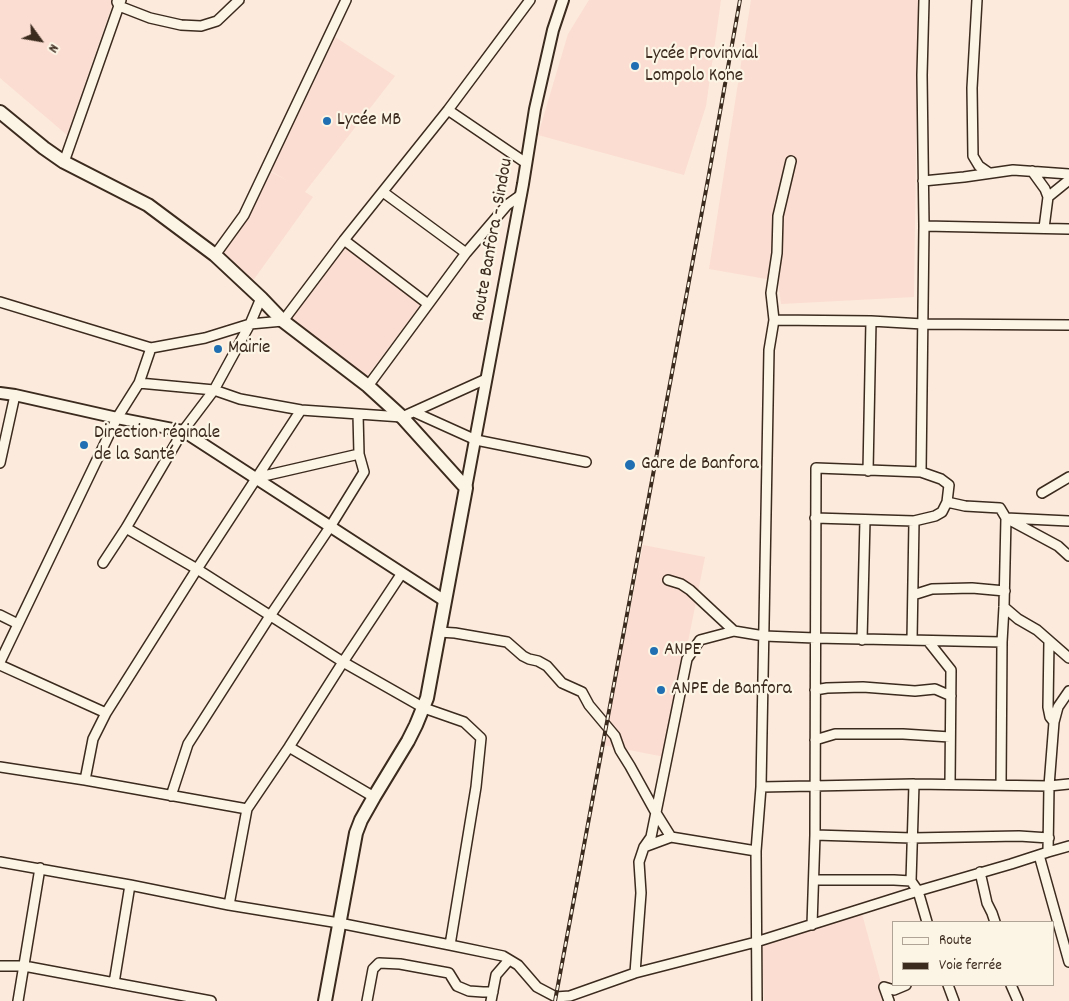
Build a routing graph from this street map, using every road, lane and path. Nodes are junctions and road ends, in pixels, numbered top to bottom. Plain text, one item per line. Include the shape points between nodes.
1 (239, 0) edge
2 (346, 0) edge
3 (530, 0) edge
4 (563, 0) edge
5 (924, 0) edge
6 (977, 0) edge
7 (118, 2) edge
8 (448, 110) junction
9 (0, 112) edge
10 (791, 161) dead end
11 (64, 162) junction
12 (526, 162) junction
13 (1032, 171) junction
14 (989, 173) junction
15 (1069, 174) edge
16 (1069, 180) edge
17 (923, 181) junction
18 (383, 192) junction
19 (521, 195) junction
20 (1048, 197) junction
21 (924, 226) junction
22 (1044, 228) junction
23 (1069, 229) edge
24 (344, 240) junction
25 (466, 253) junction
26 (215, 255) junction
27 (261, 298) junction
28 (0, 302) edge
29 (428, 304) junction
30 (774, 320) junction
31 (284, 321) junction
32 (871, 321) junction
33 (250, 324) junction
34 (924, 324) junction
35 (1069, 325) edge
36 (151, 348) junction
37 (486, 379) junction
38 (139, 383) junction
39 (368, 386) junction
40 (214, 390) junction
41 (0, 394) edge
42 (15, 396) junction
43 (301, 410) junction
44 (358, 414) junction
45 (408, 415) junction
46 (117, 418) junction
47 (183, 431) junction
48 (476, 440) junction
49 (359, 454) junction
50 (586, 462) dead end
51 (0, 463) edge
52 (868, 471) junction
53 (921, 472) junction
54 (1069, 477) edge
55 (255, 478) junction
56 (466, 488) junction
57 (1042, 493) dead end
58 (947, 502) junction
59 (815, 518) junction
60 (1006, 518) junction
61 (864, 520) junction
62 (914, 521) junction
63 (1069, 521) edge
64 (330, 527) junction
65 (126, 528) junction
66 (1069, 556) edge
67 (104, 563) dead end
68 (197, 569) junction
69 (402, 574) junction
70 (668, 580) dead end
71 (1005, 591) junction
72 (912, 595) junction
73 (445, 601) junction
74 (1004, 607) junction
75 (0, 615) edge
76 (270, 616) junction
77 (18, 624) junction
78 (734, 631) junction
79 (439, 632) junction
80 (764, 636) junction
81 (815, 638) junction
82 (862, 640) junction
83 (912, 640) junction
84 (928, 641) junction
85 (1049, 641) junction
86 (1002, 642) junction
87 (1069, 658) edge
88 (0, 662) edge
89 (344, 662) junction
90 (0, 665) edge
91 (815, 690) junction
92 (1069, 691) edge
93 (951, 696) junction
94 (424, 708) junction
95 (106, 713) junction
96 (1054, 722) junction
97 (950, 737) junction
98 (815, 740) junction
99 (289, 747) junction
100 (0, 767) edge
101 (85, 780) junction
102 (914, 784) junction
103 (950, 784) junction
104 (1069, 784) edge
105 (815, 785) junction
106 (1002, 785) junction
107 (1049, 786) junction
108 (761, 787) junction
109 (172, 796) junction
110 (374, 797) junction
111 (247, 809) junction
112 (656, 812) junction
113 (815, 835) junction
114 (671, 838) junction
115 (912, 838) junction
116 (1049, 838) junction
117 (1069, 846) edge
118 (644, 848) junction
119 (756, 851) junction
120 (1044, 853) junction
121 (0, 862) edge
122 (40, 868) junction
123 (980, 872) junction
124 (814, 880) junction
125 (911, 881) junction
126 (130, 885) junction
127 (918, 891) junction
128 (229, 905) junction
129 (927, 921) edge
130 (995, 921) edge
131 (339, 922) junction
132 (812, 925) junction
133 (756, 942) junction
134 (450, 945) junction
135 (509, 960) junction
136 (1069, 962) edge
137 (0, 966) edge
138 (24, 966) junction
139 (635, 973) junction
140 (114, 983) junction
141 (904, 986) edge
142 (948, 986) edge
143 (1011, 986) edge
144 (476, 996) edge
145 (492, 996) edge
146 (558, 999) edge
147 (18, 1001) edge
148 (210, 1001) edge
149 (325, 1001) edge
150 (368, 1001) edge
151 (757, 1001) edge
152 (889, 1001) edge
153 (954, 1001) edge
154 (1018, 1001) edge

1 - 7 street via 217,21 201,26 150,18
2 - 26 street via 244,215
3 - 8 street
4 - 12 main road, Route Banfora - Sindou via 540,82
5 - 17 street
6 - 14 street via 972,88 973,156
7 - 11 street
8 - 12 street
8 - 18 street
9 - 11 highway
10 - 30 street via 778,216 771,293
11 - 26 highway via 148,205
12 - 19 main road, Route Banfora - Sindou
13 - 14 street
13 - 15 street
13 - 20 street
14 - 17 street
16 - 20 street
17 - 21 street
18 - 24 street
18 - 25 street
19 - 25 street via 507,205
19 - 37 main road, Route Banfora - Sindou
20 - 22 street
21 - 22 street
21 - 34 street
22 - 23 street
24 - 29 street
24 - 31 street
25 - 29 street
26 - 27 highway
27 - 31 highway
27 - 33 street
28 - 36 street
29 - 39 street
30 - 32 street
30 - 80 street via 769,350
31 - 33 street
31 - 39 highway
32 - 34 street
32 - 52 street
33 - 36 street via 205,338
33 - 40 street
34 - 35 street
34 - 53 street
36 - 38 street
37 - 45 street
37 - 48 main road, Route Banfora - Sindou
38 - 40 street
38 - 46 street
39 - 45 highway
40 - 43 street via 240,400
40 - 47 street
41 - 42 main road
42 - 46 main road
42 - 51 street
43 - 44 street
43 - 55 street
44 - 45 street
44 - 49 street
45 - 48 street
45 - 56 highway
46 - 47 main road
46 - 77 street
47 - 55 main road
47 - 65 street
48 - 50 street
48 - 56 main road, Route Banfora - Sindou
49 - 55 street
49 - 64 street via 364,472
52 - 53 street
52 - 59 street via 816,468
53 - 58 street via 948,485
54 - 57 street
55 - 64 main road
55 - 68 street
56 - 73 highway
58 - 60 street via 1000,508
58 - 62 street via 942,512
59 - 61 street
59 - 81 street
60 - 63 street
60 - 66 street via 1058,546
60 - 71 street
61 - 62 street
61 - 82 street
62 - 72 street
64 - 69 main road
64 - 76 street
65 - 67 street
65 - 68 street
68 - 76 street
68 - 95 street
69 - 73 main road
69 - 89 street
70 - 78 street via 690,590
71 - 72 street via 932,589
71 - 74 street
72 - 83 street
73 - 79 highway
74 - 85 street
74 - 86 street
75 - 77 street
76 - 89 street
76 - 109 street via 188,744
77 - 88 street
78 - 80 street
78 - 112 street via 700,640 687,660
79 - 94 highway
79 - 112 street via 507,642 523,656 547,666 562,683 582,692 615,736
80 - 81 street
80 - 108 street
81 - 82 street
81 - 91 street
82 - 83 street
83 - 84 street
84 - 86 street
84 - 93 street via 951,670
85 - 87 street
85 - 96 street via 1048,707
86 - 106 street
89 - 94 street
89 - 99 street
90 - 95 street
91 - 93 street via 863,687 915,691 935,689
91 - 98 street
92 - 96 street via 1058,707
93 - 97 street
94 - 110 highway
94 - 134 street via 464,722 482,738
95 - 101 street via 93,739
96 - 107 street
97 - 98 street via 835,734
97 - 103 street
98 - 105 street
99 - 110 street
99 - 111 street
100 - 101 street
101 - 109 street
102 - 103 street
102 - 105 street
102 - 115 street
103 - 106 street
104 - 107 street
105 - 108 street
105 - 113 street
106 - 107 street
107 - 116 street
108 - 119 street
109 - 111 street
110 - 131 highway via 356,833
111 - 128 street
112 - 114 street
112 - 118 street via 651,836
113 - 115 street
113 - 124 street
114 - 118 street
114 - 119 street
115 - 116 street
115 - 125 street
116 - 120 street
117 - 120 street
118 - 139 street via 639,862 641,893
119 - 133 street
120 - 123 street
120 - 136 street
121 - 122 street
122 - 126 street
122 - 138 street
123 - 127 street
123 - 130 street
124 - 125 street
124 - 132 street
125 - 127 street
126 - 128 street
126 - 140 street
127 - 129 street
127 - 132 street
128 - 131 street
131 - 134 street
131 - 149 highway
132 - 133 street
133 - 139 street
133 - 151 street
134 - 135 street
135 - 145 street via 496,975
135 - 146 street via 537,986
137 - 138 street
138 - 140 street
138 - 147 street
139 - 146 street
140 - 148 street
141 - 152 street via 894,990 884,987
142 - 153 street
143 - 154 street
144 - 145 street
144 - 150 street via 457,986 449,973 379,963 374,969

